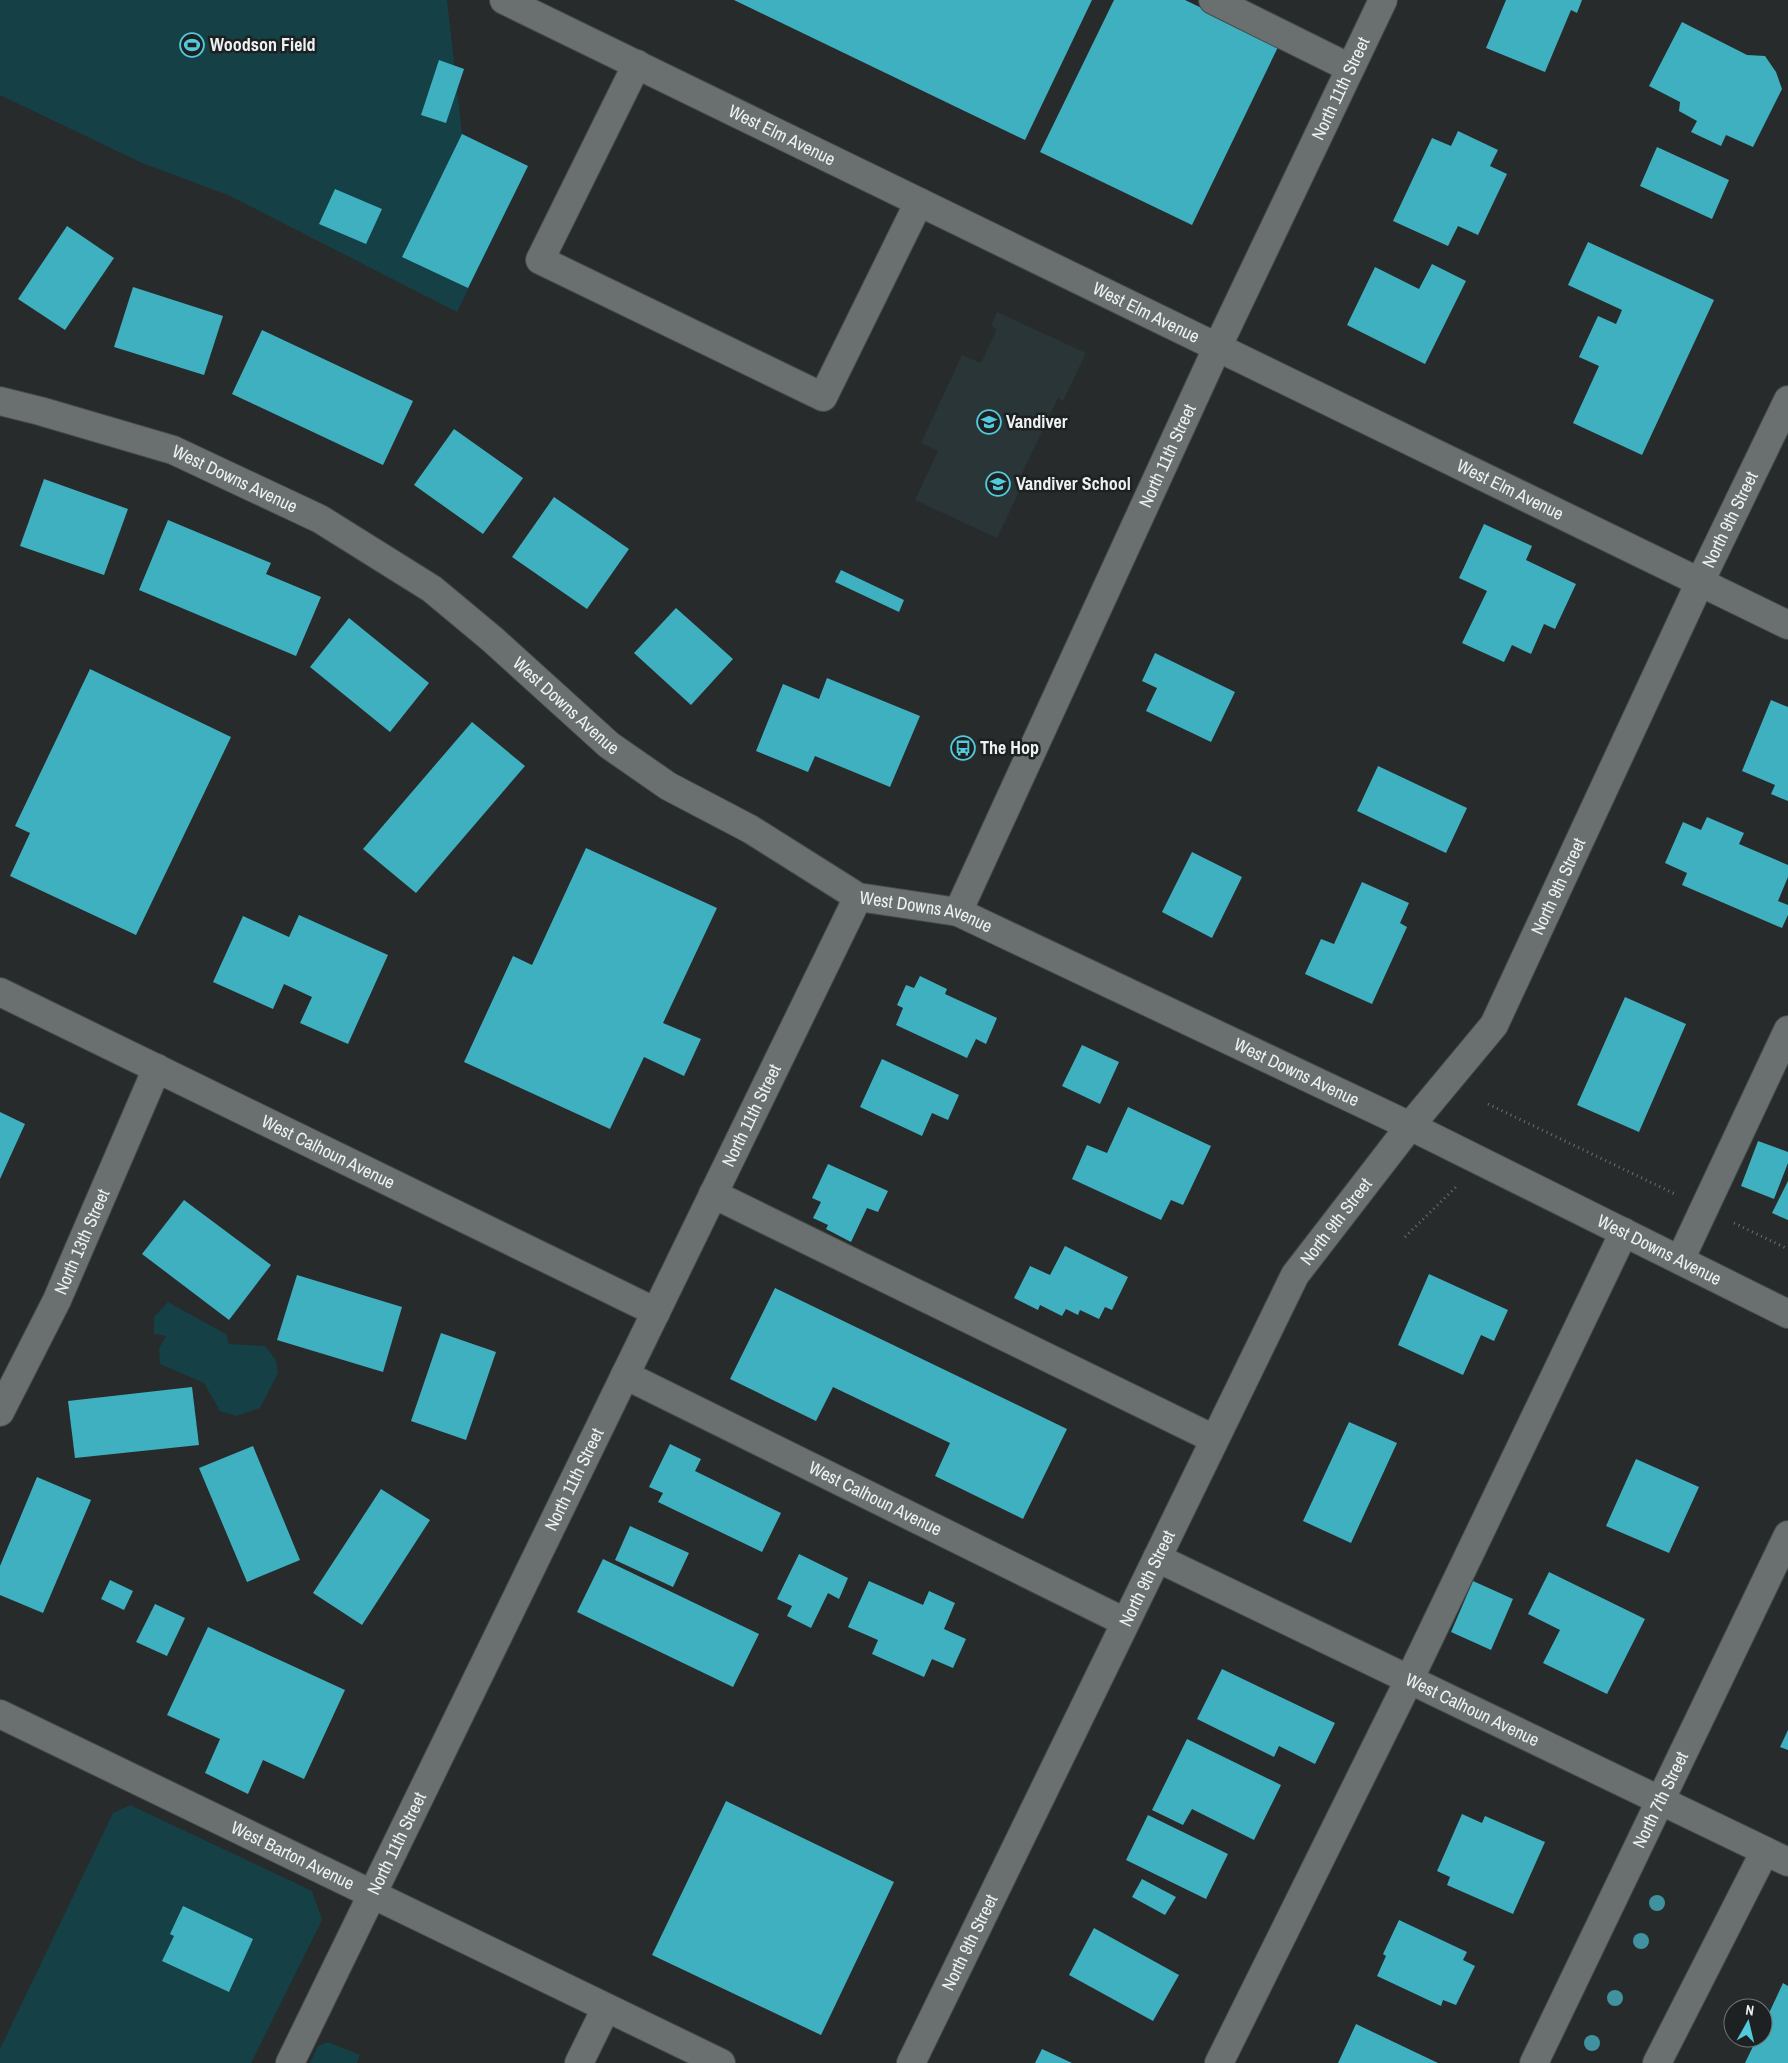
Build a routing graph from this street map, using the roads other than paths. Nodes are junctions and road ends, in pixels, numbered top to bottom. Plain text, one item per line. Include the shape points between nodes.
1 (504, 0) edge
2 (1213, 0) edge
3 (1383, 0) edge
4 (636, 64) junction
5 (1350, 68) junction
6 (919, 202) junction
7 (1217, 348) junction
8 (1788, 400) edge
9 (0, 401) edge
10 (1699, 584) junction
11 (1788, 625) edge
12 (858, 897) junction
13 (958, 912) junction
14 (0, 992) edge
15 (1788, 1030) edge
16 (157, 1068) junction
17 (1410, 1126) junction
18 (713, 1194) junction
19 (1624, 1232) junction
20 (1680, 1260) junction
21 (656, 1312) junction
22 (1788, 1314) edge
23 (625, 1375) junction
24 (0, 1412) edge
25 (1214, 1439) junction
26 (1788, 1535) edge
27 (1156, 1558) junction
28 (1125, 1622) junction
29 (1409, 1680) junction
30 (0, 1714) edge
31 (1660, 1801) junction
32 (1777, 1857) edge
33 (372, 1894) junction
34 (606, 2008) junction
35 (290, 2063) edge
36 (579, 2063) edge
37 (721, 2063) edge
38 (911, 2063) edge
39 (1219, 2063) edge
40 (1534, 2063) edge
41 (1657, 2063) edge

1 - 4 street, West Elm Avenue
2 - 5 street
3 - 5 street, North 11th Street
4 - 6 street, West Elm Avenue
4 - 6 street via 540,260 823,398
5 - 7 street, North 11th Street
6 - 7 street, West Elm Avenue
7 - 10 street, West Elm Avenue
7 - 13 street, North 11th Street
8 - 10 street, North 9th Street
9 - 12 street, West Downs Avenue via 173,450 320,519 432,589 608,745 668,786 750,829
10 - 11 street, West Elm Avenue
10 - 17 street, North 9th Street via 1494,1025
12 - 13 street, West Downs Avenue
12 - 18 street, North 11th Street
13 - 17 street, West Downs Avenue
14 - 16 street, West Calhoun Avenue
15 - 20 street
16 - 21 street, West Calhoun Avenue
16 - 24 street, North 13th Street via 57,1300
17 - 19 street, West Downs Avenue
17 - 25 street, North 9th Street via 1295,1275
18 - 21 street, North 11th Street
18 - 25 street
19 - 20 street, West Downs Avenue
19 - 29 street
20 - 22 street, West Downs Avenue
21 - 23 street, North 11th Street
23 - 28 street, West Calhoun Avenue
23 - 33 street, North 11th Street
25 - 27 street, North 9th Street
26 - 31 street, North 7th Street
27 - 28 street, North 9th Street
27 - 29 street, West Calhoun Avenue
28 - 38 street, North 9th Street
29 - 31 street, West Calhoun Avenue
29 - 39 street
30 - 33 street, West Barton Avenue
31 - 32 street, West Calhoun Avenue
31 - 40 street, North 7th Street
32 - 41 street
33 - 34 street, West Barton Avenue
33 - 35 street, North 11th Street
34 - 36 street
34 - 37 street, West Barton Avenue

